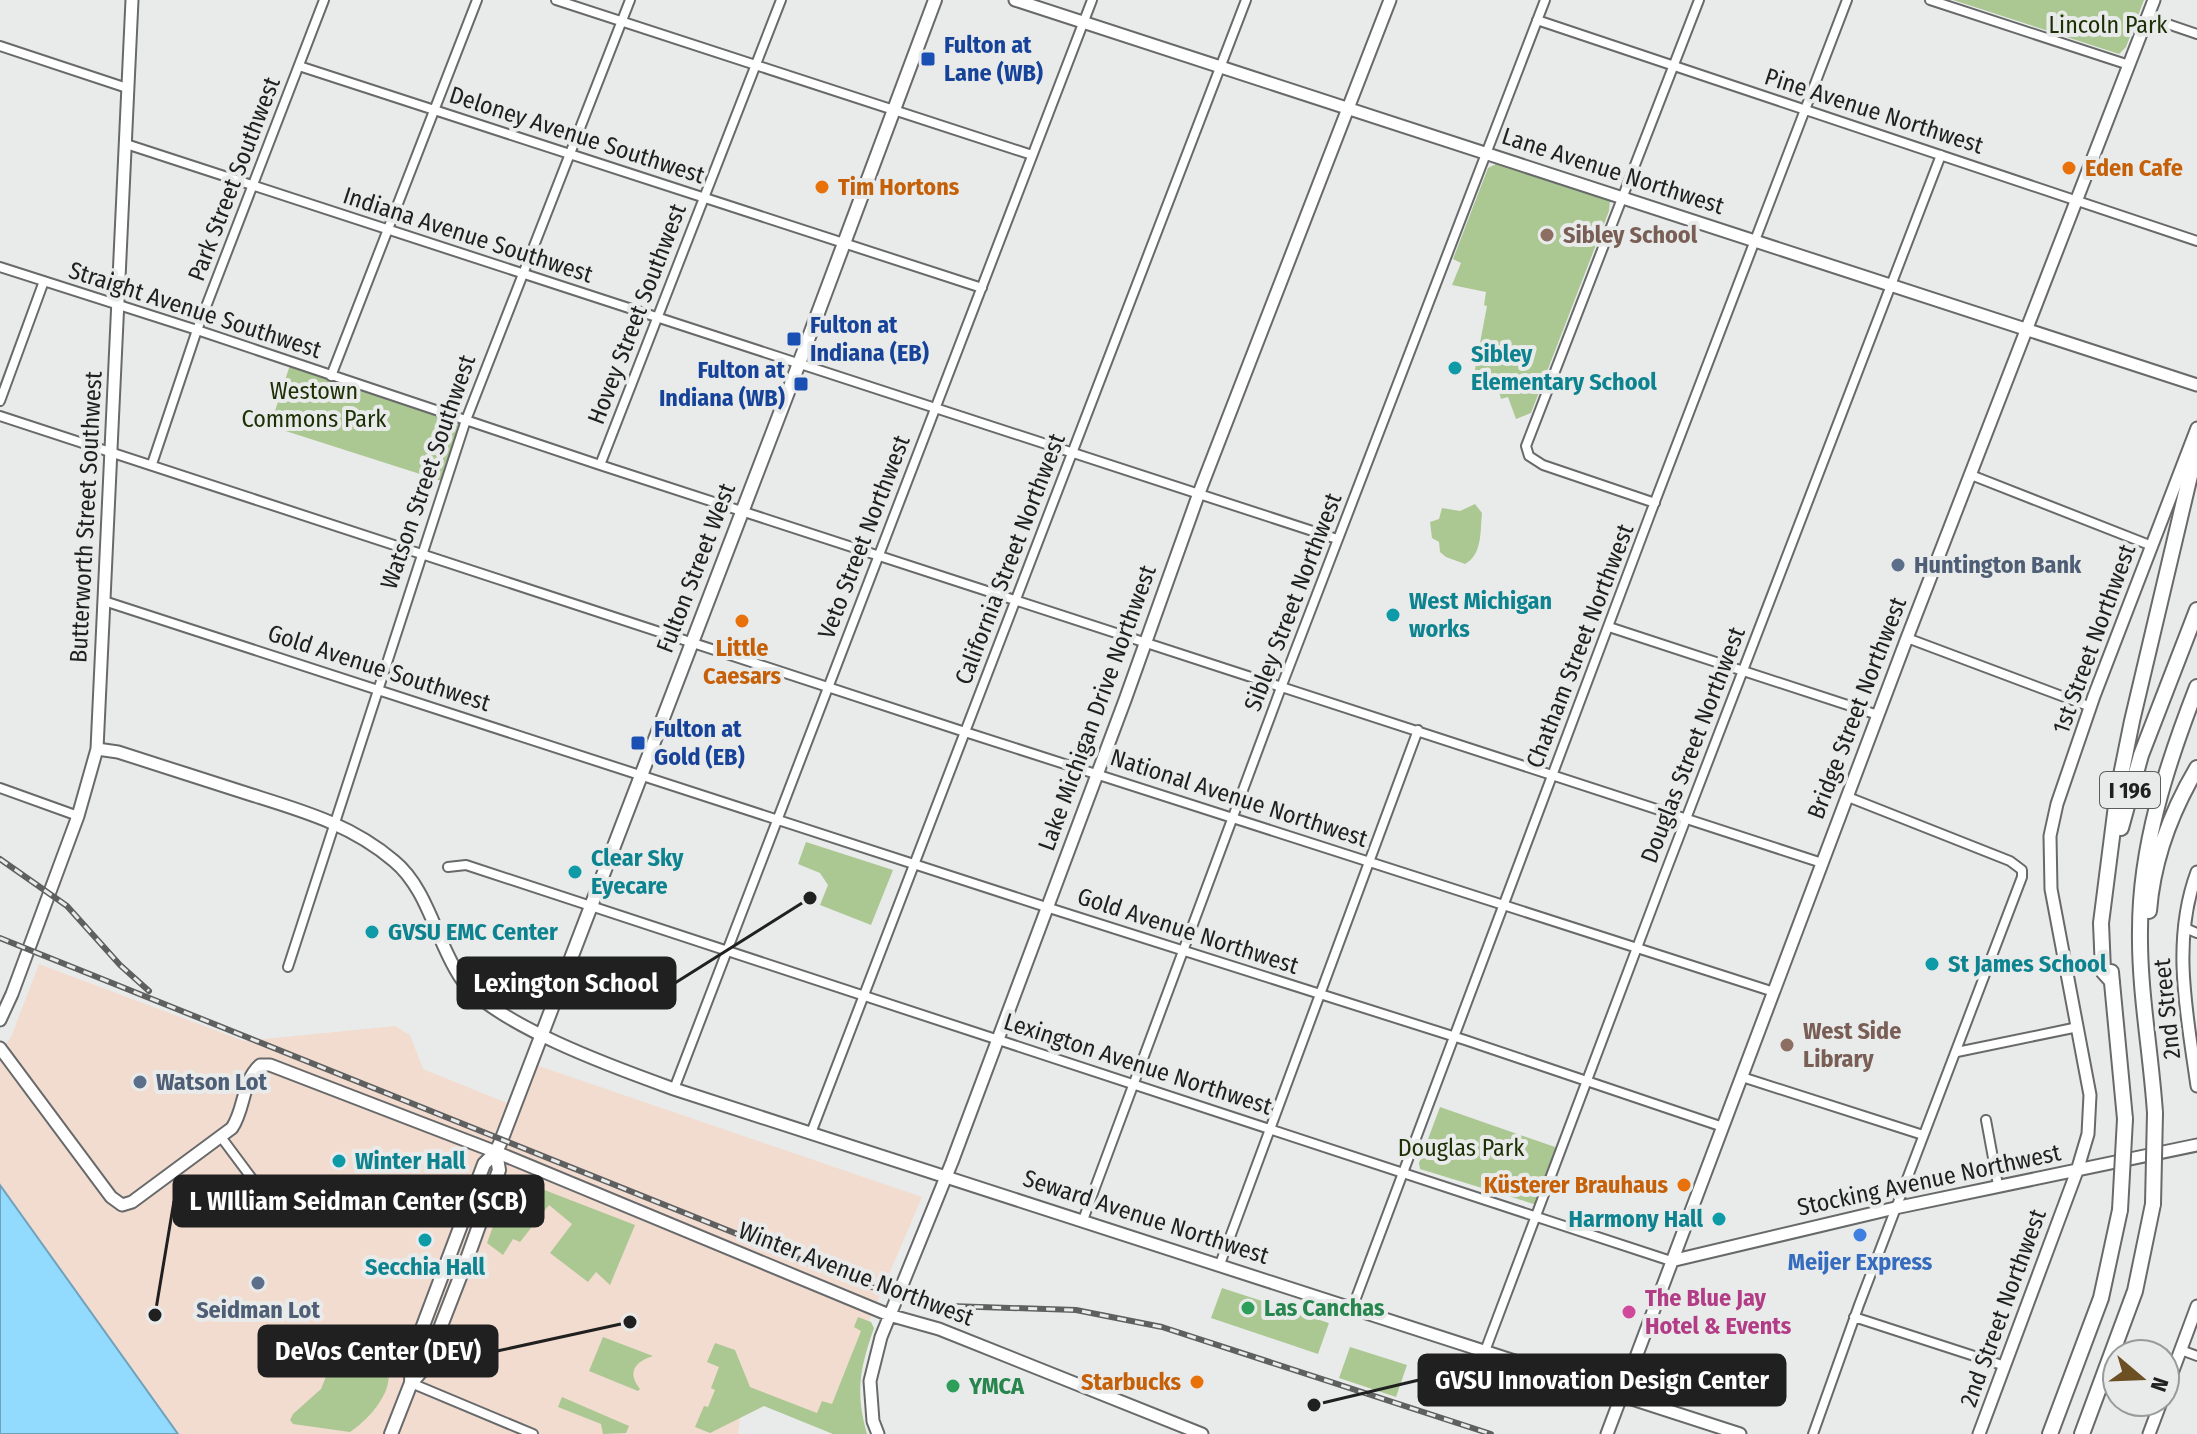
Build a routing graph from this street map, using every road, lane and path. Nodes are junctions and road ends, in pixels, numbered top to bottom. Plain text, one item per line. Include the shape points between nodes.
1 (132, 0) edge
2 (322, 0) edge
3 (477, 0) edge
4 (556, 0) edge
5 (630, 0) edge
6 (781, 0) edge
7 (935, 0) edge
8 (1015, 0) edge
9 (1092, 0) edge
10 (1246, 0) edge
11 (1390, 0) edge
12 (1545, 0) edge
13 (1699, 0) edge
14 (1847, 0) edge
15 (1930, 0) edge
16 (2154, 0) edge
17 (2147, 17) junction
18 (1537, 20) junction
19 (1084, 21) junction
20 (621, 22) junction
21 (2197, 34) edge
22 (0, 46) edge
23 (756, 64) junction
24 (2129, 65) junction
25 (299, 66) junction
26 (1674, 66) junction
27 (1220, 67) junction
28 (127, 88) junction
29 (1349, 108) junction
30 (434, 109) junction
31 (893, 109) junction
32 (1805, 110) junction
33 (126, 144) junction
34 (1487, 152) junction
35 (571, 154) junction
36 (1032, 155) junction
37 (1941, 155) junction
38 (254, 186) junction
39 (1621, 197) junction
40 (704, 198) junction
41 (2076, 200) junction
42 (386, 230) junction
43 (2197, 241) edge
44 (843, 242) junction
45 (1754, 242) junction
46 (0, 267) edge
47 (523, 274) junction
48 (44, 281) junction
49 (1890, 287) junction
50 (982, 288) junction
51 (118, 306) junction
52 (658, 317) junction
53 (197, 330) junction
54 (2026, 331) junction
55 (799, 363) junction
56 (331, 376) junction
57 (2197, 385) edge
58 (0, 401) edge
59 (935, 408) junction
60 (0, 416) edge
61 (466, 420) junction
62 (2197, 428) edge
63 (2197, 446) edge
64 (111, 450) junction
65 (1072, 453) junction
66 (152, 464) junction
67 (600, 465) junction
68 (1971, 475) junction
69 (1199, 493) junction
70 (1655, 503) junction
71 (743, 510) junction
72 (1337, 539) junction
73 (2152, 546) junction
74 (422, 554) junction
75 (879, 555) junction
76 (1016, 599) junction
77 (104, 601) junction
78 (2197, 610) edge
79 (1609, 627) junction
80 (1907, 638) junction
81 (692, 641) junction
82 (1146, 641) junction
83 (1743, 671) junction
84 (1282, 685) junction
85 (828, 687) junction
86 (2197, 687) edge
87 (377, 689) junction
88 (2091, 707) junction
89 (1878, 715) junction
90 (1418, 730) junction
91 (965, 732) junction
92 (97, 749) junction
93 (2197, 768) edge
94 (641, 773) junction
95 (1097, 774) junction
96 (1553, 774) junction
97 (0, 788) edge
98 (1848, 797) junction
99 (78, 816) junction
100 (1233, 818) junction
101 (1687, 818) junction
102 (778, 819) junction
103 (335, 822) junction
104 (1370, 861) junction
105 (915, 863) junction
106 (1822, 863) junction
107 (448, 867) dead end
108 (2049, 868) joint
109 (2197, 872) edge
110 (1504, 904) junction
111 (1046, 907) junction
112 (590, 908) junction
113 (2183, 927) junction
114 (2197, 933) edge
115 (1637, 948) junction
116 (1183, 950) junction
117 (727, 952) junction
118 (288, 967) dead end
119 (2142, 973) junction
120 (2112, 981) junction
121 (1774, 992) junction
122 (864, 995) junction
123 (1321, 995) junction
124 (0, 1020) edge
125 (2078, 1027) junction
126 (541, 1034) junction
127 (1454, 1037) junction
128 (997, 1039) junction
129 (0, 1048) edge
130 (1957, 1052) junction
131 (1742, 1077) junction
132 (1586, 1082) junction
133 (1132, 1084) junction
134 (2197, 1086) edge
135 (674, 1089) junction
136 (1986, 1120) dead end
137 (1723, 1127) junction
138 (1272, 1128) junction
139 (811, 1133) junction
140 (1923, 1135) junction
141 (221, 1137) junction
142 (2197, 1145) edge
143 (496, 1152) junction
144 (2077, 1171) junction
145 (1404, 1172) junction
146 (947, 1176) junction
147 (1998, 1185) junction
148 (265, 1196) dead end
149 (1895, 1208) junction
150 (1535, 1215) junction
151 (1083, 1220) junction
152 (1671, 1261) junction
153 (1220, 1264) junction
154 (1353, 1306) junction
155 (2197, 1306) edge
156 (889, 1315) junction
157 (1854, 1317) junction
158 (2181, 1350) joint
159 (1485, 1351) junction
160 (2197, 1356) edge
161 (2005, 1366) junction
162 (411, 1383) junction
163 (1621, 1396) junction
164 (391, 1434) edge
165 (533, 1434) edge
166 (878, 1434) edge
167 (1202, 1434) edge
168 (1607, 1434) edge
169 (1740, 1434) edge
170 (1813, 1434) edge
171 (1979, 1434) edge
172 (2050, 1434) edge
173 (2082, 1434) edge

1 - 28 street, Butterworth Street Southwest
2 - 25 street, Park Street Southwest
3 - 30 street
4 - 20 street
5 - 20 street, Watson Street Southwest
6 - 23 street, Hovey Street Southwest
7 - 31 main road, Fulton Street West
8 - 19 street, Lane Avenue Northwest
9 - 19 street, Veto Street Northwest
10 - 27 street, California Street Northwest
11 - 29 street, Lake Michigan Drive Northwest
12 - 18 street, Sibley Street Northwest
13 - 26 street
14 - 32 street, Chatham Street Northwest
15 - 24 street
16 - 17 street, Bridge Street Northwest
17 - 21 street
17 - 24 street, Bridge Street Northwest
18 - 26 street, Pine Avenue Northwest
18 - 34 street, Sibley Street Northwest
19 - 27 street, Lane Avenue Northwest
19 - 36 street, Veto Street Northwest
20 - 23 street
20 - 35 street, Watson Street Southwest
22 - 28 street
23 - 31 street
23 - 40 street, Hovey Street Southwest
24 - 41 street, Bridge Street Northwest
25 - 30 street, Deloney Avenue Southwest
25 - 38 street, Park Street Southwest
26 - 32 street, Pine Avenue Northwest
26 - 39 street
27 - 29 street, Lane Avenue Northwest
27 - 65 street, California Street Northwest
28 - 33 street, Butterworth Street Southwest
29 - 34 street, Lane Avenue Northwest
29 - 69 street, Lake Michigan Drive Northwest
30 - 35 street, Deloney Avenue Southwest
30 - 42 street
31 - 36 street
31 - 44 main road, Fulton Street West
32 - 37 street, Pine Avenue Northwest
32 - 45 street, Chatham Street Northwest
33 - 38 street, Indiana Avenue Southwest
33 - 51 street, Butterworth Street Southwest
34 - 39 street, Lane Avenue Northwest
34 - 72 street, Sibley Street Northwest
35 - 40 street, Deloney Avenue Southwest
35 - 47 street, Watson Street Southwest
36 - 50 street, Veto Street Northwest
37 - 41 street, Pine Avenue Northwest
37 - 49 street, Douglas Street Northwest
38 - 42 street, Indiana Avenue Southwest
38 - 53 street, Park Street Southwest
39 - 45 street, Lane Avenue Northwest
39 - 70 street via 1526,451 1543,465
40 - 44 street, Deloney Avenue Southwest
40 - 52 street, Hovey Street Southwest
41 - 43 street, Pine Avenue Northwest
41 - 54 street, Bridge Street Northwest
42 - 47 street, Indiana Avenue Southwest
42 - 56 street
44 - 50 street, Deloney Avenue Southwest
44 - 55 main road, Fulton Street West
45 - 49 street, Lane Avenue Northwest
45 - 70 street, Chatham Street Northwest
46 - 48 street, Straight Avenue Southwest
47 - 52 street, Indiana Avenue Southwest
47 - 61 street, Watson Street Southwest
48 - 51 street, Straight Avenue Southwest
48 - 58 street
49 - 54 street, Lane Avenue Northwest
49 - 83 street, Douglas Street Northwest
50 - 59 street, Veto Street Northwest
51 - 53 street, Straight Avenue Southwest
51 - 64 street, Butterworth Street Southwest
52 - 55 street, Indiana Avenue Southwest
52 - 67 street, Hovey Street Southwest
53 - 56 street, Straight Avenue Southwest
53 - 66 street, Park Street Southwest
54 - 57 street, Lane Avenue Northwest
54 - 68 street, Bridge Street Northwest
55 - 59 street, Indiana Avenue Southwest
55 - 71 main road, Fulton Street West
56 - 61 street, Straight Avenue Southwest
59 - 65 street, Indiana Avenue Southwest
59 - 75 street, Veto Street Northwest
60 - 64 street, National Avenue Northwest
61 - 67 street, Straight Avenue Southwest
61 - 74 street, Watson Street Southwest
62 - 73 street, 1st Street Northwest
63 - 120 highway via 2116,806 2101,923 2103,971
64 - 66 street, National Avenue Northwest
64 - 77 street, Butterworth Street Southwest
65 - 69 street, Indiana Avenue Southwest
65 - 76 street, California Street Northwest
66 - 74 street, National Avenue Northwest
67 - 71 street, Straight Avenue Southwest
68 - 73 street
68 - 80 street, Bridge Street Northwest
69 - 72 street, Indiana Avenue Southwest
69 - 82 street, Lake Michigan Drive Northwest
70 - 79 street, Chatham Street Northwest
71 - 75 street, Straight Avenue Southwest
71 - 81 main road, Fulton Street West
72 - 84 street, Sibley Street Northwest
73 - 88 street, 1st Street Northwest
74 - 81 street, National Avenue Northwest
74 - 87 street, Watson Street Southwest
75 - 76 street, Straight Avenue Southwest
75 - 85 street, Veto Street Northwest
76 - 82 street, Straight Avenue Southwest
76 - 91 street, California Street Northwest
77 - 87 street, Gold Avenue Southwest
77 - 92 street, Butterworth Street Southwest
78 - 120 highway, I 196 via 2129,795 2113,879
79 - 83 street
79 - 96 street, Chatham Street Northwest
80 - 88 street
80 - 89 street, Bridge Street Northwest
81 - 85 street, National Avenue Northwest
81 - 94 main road, Fulton Street West
82 - 84 street, Straight Avenue Southwest
82 - 95 street, Lake Michigan Drive Northwest
83 - 89 street
83 - 101 street, Douglas Street Northwest
84 - 90 street, Straight Avenue Southwest
84 - 100 street, Sibley Street Northwest
85 - 91 street, National Avenue Northwest
85 - 102 street, Veto Street Northwest
86 - 119 highway, I 196 via 2147,851 2139,928
87 - 94 street, Gold Avenue Southwest
87 - 103 street, Watson Street Southwest
88 - 108 street, 1st Street Northwest via 2053,821
89 - 98 street, Bridge Street Northwest
90 - 96 street, Straight Avenue Southwest
90 - 104 street
91 - 95 street, National Avenue Northwest
91 - 105 street, California Street Northwest
92 - 99 street, Butterworth Street Southwest
92 - 103 street, Seward Avenue Northwest
93 - 119 highway via 2160,850
94 - 102 street, Gold Avenue Northwest
94 - 112 main road, Fulton Street West
95 - 100 street, National Avenue Northwest
95 - 111 street, Lake Michigan Drive Northwest
96 - 101 street, Straight Avenue Southwest
96 - 110 street, Chatham Street Northwest
97 - 99 street
98 - 106 street, Bridge Street Northwest
98 - 130 street via 2022,870 2021,886
99 - 124 street, Butterworth Street Southwest
100 - 104 street, National Avenue Northwest
100 - 116 street, Sibley Street Northwest
101 - 106 street, Straight Avenue Southwest
101 - 115 street, Douglas Street Northwest
102 - 105 street, Gold Avenue Northwest
102 - 117 street, Veto Street Northwest
103 - 118 street, Watson Street Southwest
103 - 126 street, Seward Avenue Northwest via 398,863 417,889 462,980 487,1002
104 - 110 street, National Avenue Northwest
104 - 123 street
105 - 111 street, Gold Avenue Northwest
105 - 122 street, California Street Northwest
106 - 121 street, Bridge Street Northwest
107 - 112 street, Lexington Avenue Northwest via 466,865
108 - 125 street, 2nd Street Northwest
109 - 113 street
110 - 115 street, National Avenue Northwest
110 - 127 street, Chatham Street Northwest
111 - 116 street, Gold Avenue Northwest
111 - 128 street, Lake Michigan Drive Northwest
112 - 117 street, Lexington Avenue Northwest
112 - 126 main road, Fulton Street West
113 - 114 street
113 - 134 street, 2nd Street via 2185,1003
115 - 121 street, National Avenue Northwest
115 - 132 street, Douglas Street Northwest
116 - 123 street, Gold Avenue Northwest
116 - 133 street, Sibley Street Northwest
117 - 122 street, Lexington Avenue Northwest
117 - 135 street, Veto Street Northwest
119 - 173 highway, I 196, bridge via 2155,1113 2153,1204 2135,1291
120 - 172 highway, I 196, bridge via 2125,1119 2120,1210 2099,1303
121 - 131 street, Bridge Street Northwest
122 - 128 street, Lexington Avenue Northwest
122 - 139 street, California Street Northwest
123 - 127 street, Gold Avenue Northwest
123 - 138 street
125 - 130 street
125 - 144 street, 2nd Street Northwest via 2090,1110
126 - 135 street, Seward Avenue Northwest
126 - 143 main road, Fulton Street West
127 - 132 street, Gold Avenue Northwest
127 - 145 street, Chatham Street Northwest
128 - 133 street, Lexington Avenue Northwest
128 - 146 street, Lake Michigan Drive Northwest
129 - 141 street via 122,1205
130 - 140 street
131 - 137 street, Bridge Street Northwest
131 - 140 street
132 - 137 street, Gold Avenue Northwest
132 - 150 street, Douglas Street Northwest
133 - 138 street, Lexington Avenue Northwest
133 - 151 street, Sibley Street Northwest
135 - 139 street, Seward Avenue Northwest
136 - 147 street
137 - 152 street, Bridge Street Northwest
138 - 145 street, Lexington Avenue Northwest
138 - 153 street
139 - 146 street, Seward Avenue Northwest
140 - 149 street
141 - 143 street, Winter Avenue Northwest via 237,1121 252,1073 260,1065 276,1066
141 - 148 street
142 - 144 street, Stocking Avenue Northwest
143 - 156 street, Winter Avenue Northwest
143 - 162 main road, Fulton Street West via 484,1164 428,1310 412,1355
144 - 147 street, Stocking Avenue Northwest
144 - 161 street, 2nd Street Northwest
145 - 150 street, Lexington Avenue Northwest
145 - 154 street, Chatham Street Northwest
146 - 151 street, Seward Avenue Northwest
146 - 156 street, Lake Michigan Drive Northwest
147 - 149 street, Stocking Avenue Northwest
149 - 152 street, Stocking Avenue Northwest
149 - 157 street
150 - 152 street, Lexington Avenue Northwest
150 - 159 street, Douglas Street Northwest
151 - 153 street, Seward Avenue Northwest
152 - 163 street, Bridge Street Northwest
153 - 154 street, Seward Avenue Northwest
154 - 159 street, Seward Avenue Northwest
155 - 158 street
156 - 166 street, Lake Michigan Drive Northwest via 870,1381
156 - 167 street, Winter Avenue Northwest via 939,1329
157 - 161 street
157 - 170 street
158 - 160 street
159 - 163 street, Seward Avenue Northwest
161 - 171 street, 2nd Street Northwest
162 - 164 main road, Fulton Street West
162 - 165 street
163 - 168 street, Bridge Street Northwest
163 - 169 street, Seward Avenue Northwest

